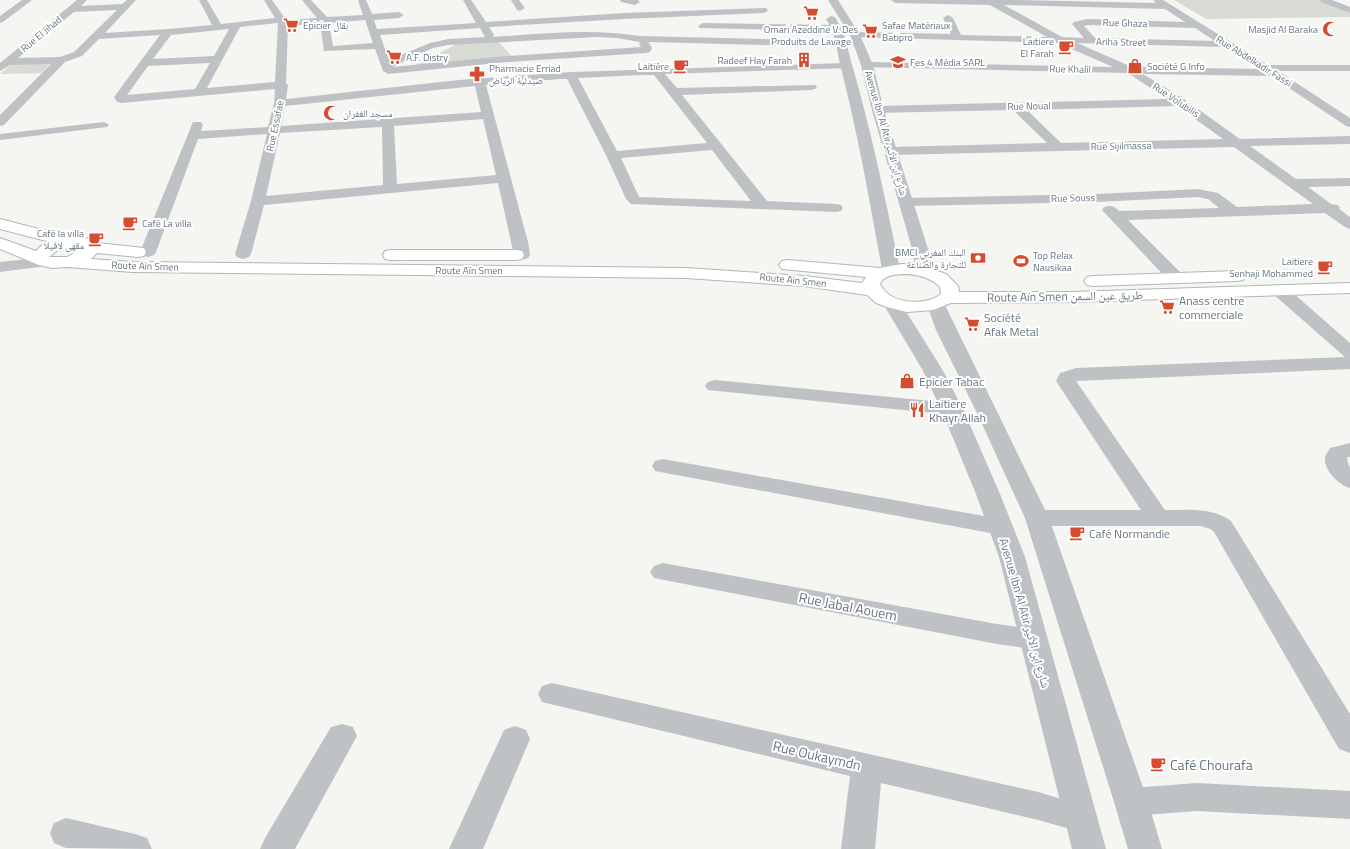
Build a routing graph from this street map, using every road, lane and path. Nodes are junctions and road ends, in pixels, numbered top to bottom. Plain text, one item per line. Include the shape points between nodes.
1 (28, 0) edge
2 (83, 0) edge
3 (203, 0) edge
4 (268, 0) edge
5 (306, 0) edge
6 (362, 0) edge
7 (467, 0) edge
8 (757, 0) edge
9 (895, 0) edge
10 (1324, 0) edge
11 (989, 1) edge
12 (621, 2) edge
13 (639, 2) dead end
14 (827, 3) edge
15 (1162, 3) edge
16 (128, 4) edge
17 (691, 4) dead end
18 (71, 10) junction
19 (478, 10) junction
20 (763, 10) junction
21 (1350, 10) edge
22 (459, 12) dead end
23 (698, 13) junction
24 (406, 15) dead end
25 (624, 16) junction
26 (368, 17) junction
27 (948, 18) dead end
28 (0, 20) edge
29 (324, 20) junction
30 (283, 21) junction
31 (482, 24) junction
32 (236, 25) junction
33 (646, 25) dead end
34 (1196, 25) junction
35 (694, 26) dead end
36 (218, 27) junction
37 (773, 27) junction
38 (836, 28) junction
39 (634, 30) dead end
40 (168, 32) junction
41 (373, 32) junction
42 (855, 35) junction
43 (97, 36) junction
44 (926, 37) junction
45 (957, 37) junction
46 (492, 39) junction
47 (1016, 39) junction
48 (640, 40) junction
49 (1060, 40) junction
50 (1092, 41) junction
51 (761, 42) junction
52 (773, 43) junction
53 (842, 44) junction
54 (1226, 44) junction
55 (378, 46) junction
56 (931, 47) dead end
57 (1022, 49) dead end
58 (218, 59) junction
59 (60, 60) junction
60 (145, 63) junction
61 (867, 65) junction
62 (386, 66) junction
63 (846, 66) junction
64 (1335, 68) junction
65 (1350, 68) edge
66 (758, 69) junction
67 (1130, 70) junction
68 (1269, 70) junction
69 (4, 71) edge
70 (657, 71) junction
71 (31, 74) dead end
72 (46, 74) junction
73 (571, 75) junction
74 (1350, 76) edge
75 (480, 82) junction
76 (282, 85) junction
77 (811, 87) dead end
78 (674, 92) junction
79 (199, 93) junction
80 (1180, 102) junction
81 (280, 103) junction
82 (1016, 106) junction
83 (878, 110) junction
84 (488, 115) junction
85 (0, 122) edge
86 (388, 123) junction
87 (1350, 123) edge
88 (104, 125) dead end
89 (274, 130) junction
90 (0, 137) edge
91 (1350, 140) edge
92 (1238, 143) junction
93 (716, 146) junction
94 (1058, 147) junction
95 (891, 151) junction
96 (613, 155) junction
97 (504, 178) junction
98 (1350, 182) edge
99 (1294, 183) junction
100 (390, 188) junction
101 (1096, 198) junction
102 (258, 200) junction
103 (906, 202) junction
104 (762, 205) junction
105 (836, 208) dead end
106 (1350, 208) edge
107 (1330, 209) junction
108 (1234, 212) junction
109 (1116, 216) junction
110 (0, 224) edge
111 (1350, 224) edge
112 (0, 242) edge
113 (70, 242) junction
114 (92, 248) junction
115 (148, 252) junction
116 (243, 254) junction
117 (522, 255) junction
118 (51, 261) junction
119 (0, 267) edge
120 (886, 272) junction
121 (924, 272) junction
122 (1350, 273) edge
123 (1176, 278) junction
124 (1350, 288) edge
125 (1279, 290) junction
126 (882, 296) junction
127 (944, 296) junction
128 (1350, 353) edge
129 (1350, 363) edge
130 (715, 386) dead end
131 (952, 409) junction
132 (1350, 450) edge
133 (663, 466) dead end
134 (1350, 481) edge
135 (1037, 518) junction
136 (1158, 518) junction
137 (1001, 527) junction
138 (663, 572) dead end
139 (1032, 639) junction
140 (552, 694) dead end
141 (342, 736) dead end
142 (515, 739) dead end
143 (1350, 740) edge
144 (867, 766) junction
145 (1131, 802) junction
146 (1350, 805) edge
147 (1081, 818) junction
148 (66, 833) dead end
149 (135, 849) edge
150 (277, 849) edge
151 (466, 849) edge
152 (858, 849) edge
153 (1089, 849) edge
154 (1145, 849) edge

1 - 28 street
2 - 18 street, Rue El Jihad
3 - 36 street
4 - 30 street
5 - 29 street
6 - 26 street
7 - 19 street
8 - 20 street
9 - 11 street
10 - 21 street
11 - 15 street
11 - 49 street, Rue Volubilis
12 - 13 street
14 - 38 street, Avenue Ibn Al Atir شارع ابن الأثير
14 - 42 street, Avenue Ibn Al Atir شارع ابن الأثير
15 - 34 street, Rue Abdelkadir Fassi
16 - 18 street
16 - 43 street
17 - 23 street
18 - 69 street, Rue El Jihad
19 - 22 street
19 - 31 street
20 - 23 street
20 - 37 street
23 - 25 street
24 - 26 street
25 - 31 street
25 - 33 street via 630,25
26 - 29 street
26 - 41 street
27 - 45 street
29 - 30 street
29 - 55 street via 328,49
30 - 32 street
30 - 76 street, Rue Essafae
31 - 41 street
31 - 46 street
32 - 36 street
32 - 58 street
34 - 50 street, Rue Ghaza via 1091,22 1077,24
34 - 54 street, Rue Abdelkadir Fassi
35 - 37 street
36 - 40 street
37 - 38 street
37 - 52 street
38 - 53 street, Avenue Ibn Al Atir شارع ابن الأثير
39 - 48 street
40 - 43 street
40 - 60 street
41 - 55 street
42 - 44 street, Ariha Street
42 - 61 street, Avenue Ibn Al Atir شارع ابن الأثير
43 - 59 street via 78,54
44 - 45 street, Ariha Street
44 - 56 street
45 - 47 street, Ariha Street
46 - 48 street via 597,34
46 - 62 street via 435,44
47 - 49 street, Ariha Street
47 - 57 street
48 - 51 street
48 - 62 street via 648,48 646,50 507,59 388,71
49 - 50 street, Ariha Street
49 - 67 street, Rue Volubilis
50 - 54 street, Ariha Street
51 - 52 street
51 - 66 street
52 - 53 street
53 - 63 street, Avenue Ibn Al Atir شارع ابن الأثير
54 - 68 street, Rue Abdelkadir Fassi
55 - 62 street
58 - 60 street
58 - 79 street
59 - 69 street
59 - 72 street
60 - 79 street via 121,99
61 - 67 street, Rue Khalil
61 - 83 street, Avenue Ibn Al Atir شارع ابن الأثير
63 - 66 street
63 - 120 street, Avenue Ibn Al Atir شارع ابن الأثير via 870,160
64 - 65 street, Rue Khalil
64 - 68 street, Rue Khalil
64 - 74 street
66 - 70 street
67 - 68 street, Rue Khalil
67 - 80 street, Rue Volubilis
68 - 87 street, Rue Abdelkadir Fassi
70 - 73 street
70 - 78 street
71 - 72 street
72 - 85 street
73 - 75 street
73 - 96 street
75 - 81 street
75 - 84 street
76 - 79 street
76 - 81 street, Rue Essafae
77 - 78 street
78 - 93 street
80 - 82 street, Rue Noual
80 - 92 street, Rue Volubilis
81 - 89 street, Rue Essafae
82 - 83 street, Rue Noual
82 - 94 street
83 - 95 street, Avenue Ibn Al Atir شارع ابن الأثير
84 - 86 street
84 - 97 street
86 - 89 street
86 - 100 street
88 - 90 street
89 - 102 street, Rue Essafae
89 - 115 street via 195,130
91 - 92 street, Rue Sijilmassa
92 - 94 street, Rue Sijilmassa
92 - 99 street, Rue Volubilis
93 - 96 street
93 - 104 street
94 - 95 street, Rue Sijilmassa
95 - 103 street, Avenue Ibn Al Atir شارع ابن الأثير
96 - 104 street via 636,201
97 - 100 street
97 - 117 street
98 - 99 street
99 - 107 street, Rue Volubilis
100 - 102 street
101 - 103 street, Rue Souss
101 - 108 street, Rue Souss via 1204,194 1213,196
101 - 109 street
102 - 116 street, Rue Essafae
103 - 121 street, Avenue Ibn Al Atir شارع ابن الأثير via 921,252
104 - 105 street
106 - 107 street
107 - 108 street
107 - 111 street, Rue Volubilis
108 - 109 street
109 - 123 street
110 - 113 main road
112 - 118 main road, Route Aïn Smen
113 - 114 main road, Route Aïn Smen via 84,242
113 - 118 main road via 49,248 42,253
114 - 115 main road, Route Aïn Smen
114 - 118 main road via 86,255
115 - 116 main road, Route Aïn Smen
116 - 117 main road, Route Aïn Smen
117 - 120 main road, Route Aïn Smen via 752,262
118 - 119 street
118 - 126 main road, Route Aïn Smen via 133,267 686,273 804,281
120 - 121 main road, Route Aïn Smen via 909,269
120 - 126 main road via 872,280 871,286
121 - 127 main road, Route Aïn Smen via 940,278
122 - 123 main road, Route Aïn Smen طريق عين السمن
123 - 127 main road, Route Aïn Smen طريق عين السمن via 997,285
124 - 125 main road, Route Aïn Smen طريق عين السمن
125 - 127 main road, Route Aïn Smen طريق عين السمن via 1072,297
125 - 128 street
126 - 127 main road, Route Aïn Smen via 914,307
126 - 131 street, Avenue Ibn Al Atir شارع ابن الأثير via 932,369
127 - 135 street via 946,330
129 - 136 street via 1076,374 1067,377 1066,381
130 - 131 street
131 - 137 street, Avenue Ibn Al Atir شارع ابن الأثير
132 - 134 street via 1335,456 1335,462
133 - 137 street
135 - 136 street
135 - 145 street
136 - 143 street via 1203,518 1223,527
137 - 139 street, Avenue Ibn Al Atir شارع ابن الأثير via 1012,556
138 - 139 street, Rue Jabal Aouem
139 - 147 street, Avenue Ibn Al Atir شارع ابن الأثير
140 - 144 street, Rue Oukaymdn
141 - 150 street
142 - 151 street
144 - 147 street, Rue Oukaymdn
144 - 152 street
145 - 146 street via 1197,797
145 - 154 street
147 - 153 street, Avenue Ibn Al Atir شارع ابن الأثير
148 - 149 street

